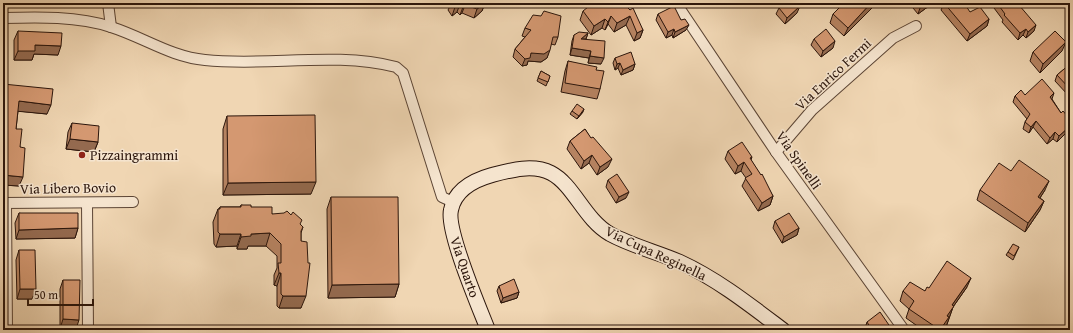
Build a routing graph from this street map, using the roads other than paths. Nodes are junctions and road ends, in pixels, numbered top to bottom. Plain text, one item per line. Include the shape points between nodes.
1 (108, 3) edge
2 (676, 3) edge
3 (3, 18) edge
4 (916, 26) dead end
5 (112, 27) junction
6 (776, 152) junction
7 (86, 202) junction
8 (133, 202) dead end
9 (453, 202) junction
10 (4, 203) edge
11 (7, 330) edge
12 (88, 330) edge
13 (488, 330) edge
14 (783, 330) edge
15 (904, 330) edge

1 - 5 street
2 - 6 street, Via Spinelli
3 - 5 street via 72,20
4 - 6 street, Via Enrico Fermi via 893,38 818,104
5 - 9 street via 183,56 203,60 244,62 319,59 398,68 403,73 442,197
6 - 15 street, Via Spinelli
7 - 8 street, Via Libero Bovio
7 - 10 street, Via Libero Bovio
7 - 12 street
9 - 13 street, Via Quarto via 450,215 453,234
9 - 14 street, Via Cupa Reginella via 465,188 488,176 516,170 547,171 559,178 603,230 701,272
10 - 11 street

